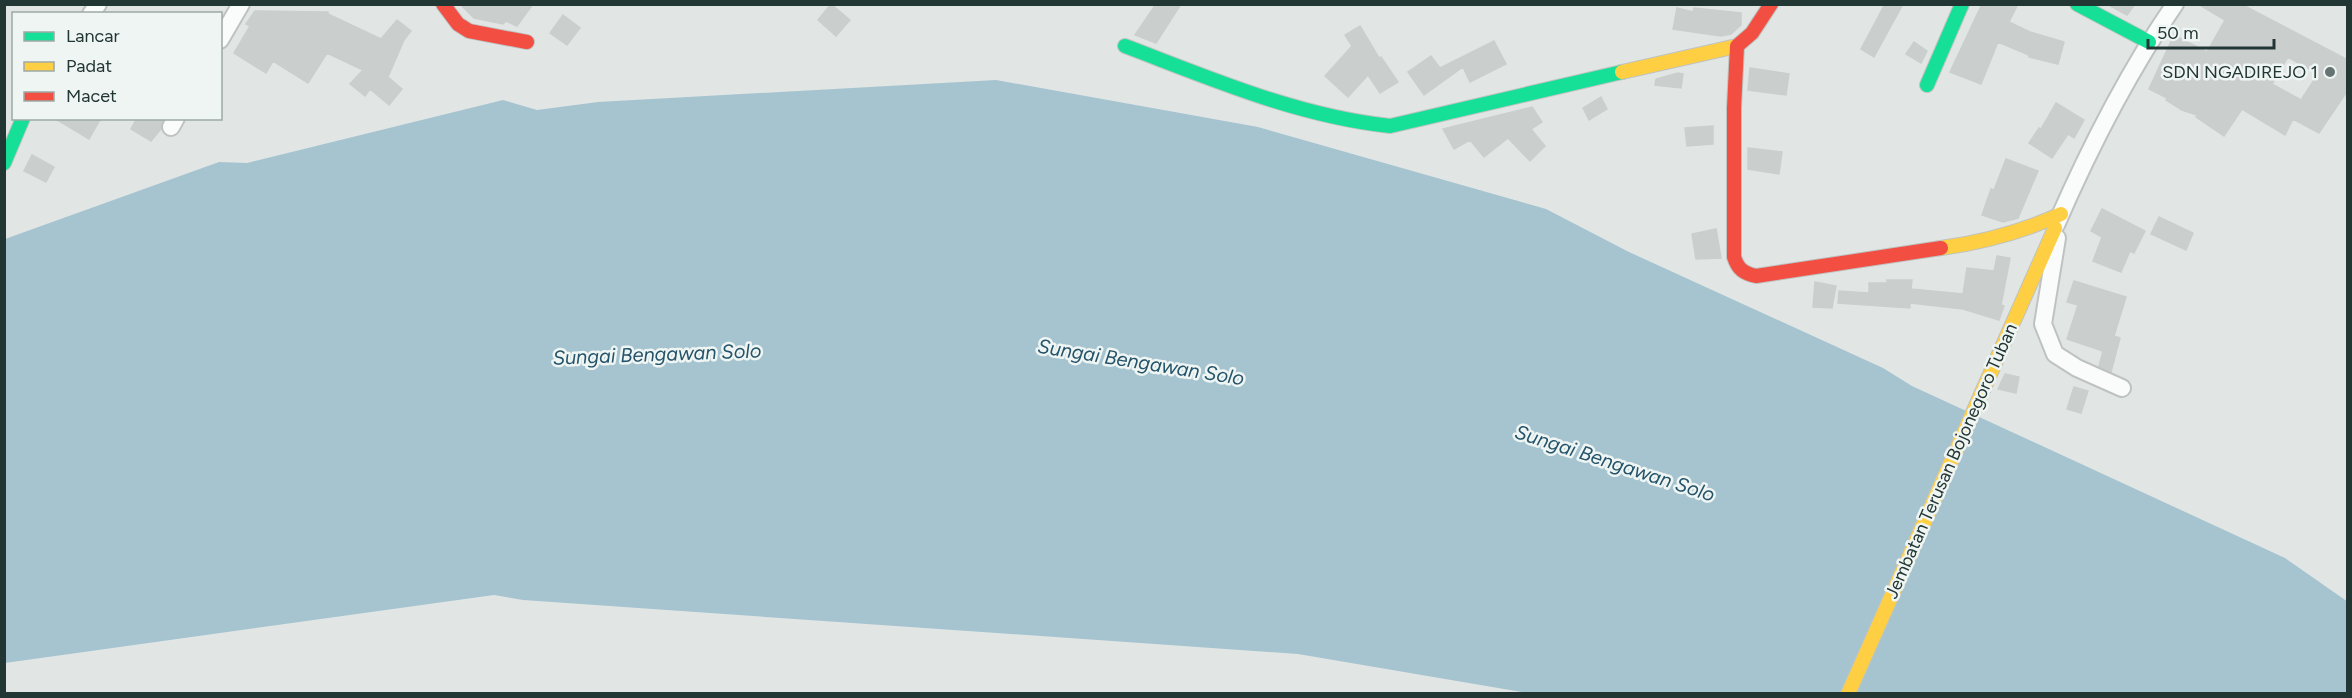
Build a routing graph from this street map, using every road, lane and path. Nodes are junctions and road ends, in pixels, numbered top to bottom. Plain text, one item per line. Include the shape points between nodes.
1 (241, 4) edge
2 (442, 4) edge
3 (1771, 4) edge
4 (1962, 4) edge
5 (2077, 4) edge
6 (2175, 4) edge
7 (222, 37) edge
8 (527, 42) dead end
9 (2149, 42) junction
10 (1125, 46) dead end
11 (1737, 46) junction
12 (1928, 85) dead end
13 (22, 120) edge
14 (4, 163) edge
15 (2058, 221) junction
16 (2121, 388) dead end
17 (1848, 693) edge

1 - 7 street
2 - 8 street via 469,31
3 - 11 street via 1752,33
4 - 12 street
5 - 9 street
6 - 9 street
9 - 15 street
10 - 11 street via 1274,102 1363,124 1390,126
11 - 15 street via 1734,257 1738,268 1747,274 1799,271 1980,243
13 - 14 street
15 - 16 street via 2043,324 2055,354
15 - 17 street, Jembatan Terusan Bojonegoro Tuban

